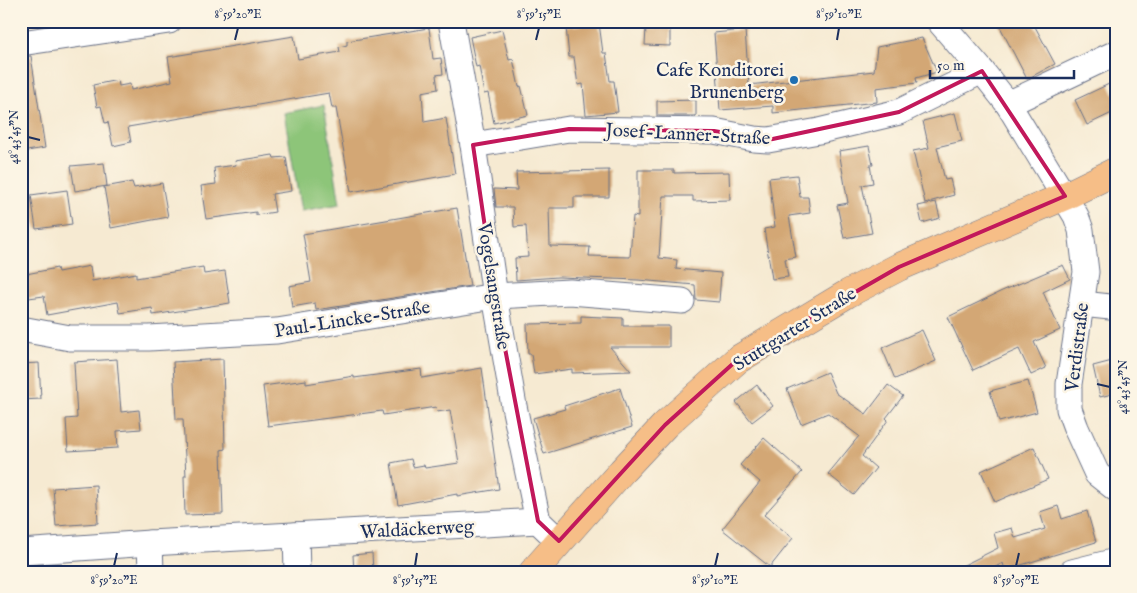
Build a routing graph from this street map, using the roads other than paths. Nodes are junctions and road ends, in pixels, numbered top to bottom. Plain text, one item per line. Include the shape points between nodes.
1 (169, 21) edge
2 (451, 21) edge
3 (939, 21) edge
4 (21, 43) edge
5 (1116, 53) edge
6 (982, 71) junction
7 (1008, 104) junction
8 (473, 145) junction
9 (1116, 171) edge
10 (1065, 196) junction
11 (495, 296) junction
12 (682, 300) dead end
13 (1082, 304) junction
14 (1116, 306) edge
15 (21, 329) edge
16 (1116, 489) edge
17 (538, 522) junction
18 (296, 535) junction
19 (559, 541) junction
20 (150, 542) junction
21 (27, 558) edge
22 (1116, 560) edge
23 (151, 572) edge
24 (297, 572) edge
25 (533, 572) edge
26 (1072, 572) edge

1 - 4 street
2 - 8 street, Vogelsangstraße
3 - 6 street, Verdistraße
5 - 7 street
6 - 7 street, Verdistraße
6 - 8 street, Josef-Lanner-Straße via 900,112 768,140 714,131 569,129
7 - 10 street, Verdistraße
8 - 11 street, Vogelsangstraße
9 - 10 main road, Stuttgarter Straße
10 - 13 street, Verdistraße via 1081,230 1086,272
10 - 19 main road, Stuttgarter Straße via 899,267 737,360 665,425
11 - 12 street, Paul-Lincke-Straße via 570,292
11 - 15 street, Paul-Lincke-Straße via 276,331 149,338 70,338
11 - 17 street, Vogelsangstraße
13 - 14 street
13 - 16 street, Verdistraße via 1070,384 1070,409 1097,474
17 - 18 street, Waldäckerweg
17 - 19 street
18 - 20 street, Waldäckerweg
18 - 24 street
19 - 25 main road, Stuttgarter Straße
20 - 21 street, Waldäckerweg
20 - 23 street
22 - 26 street

